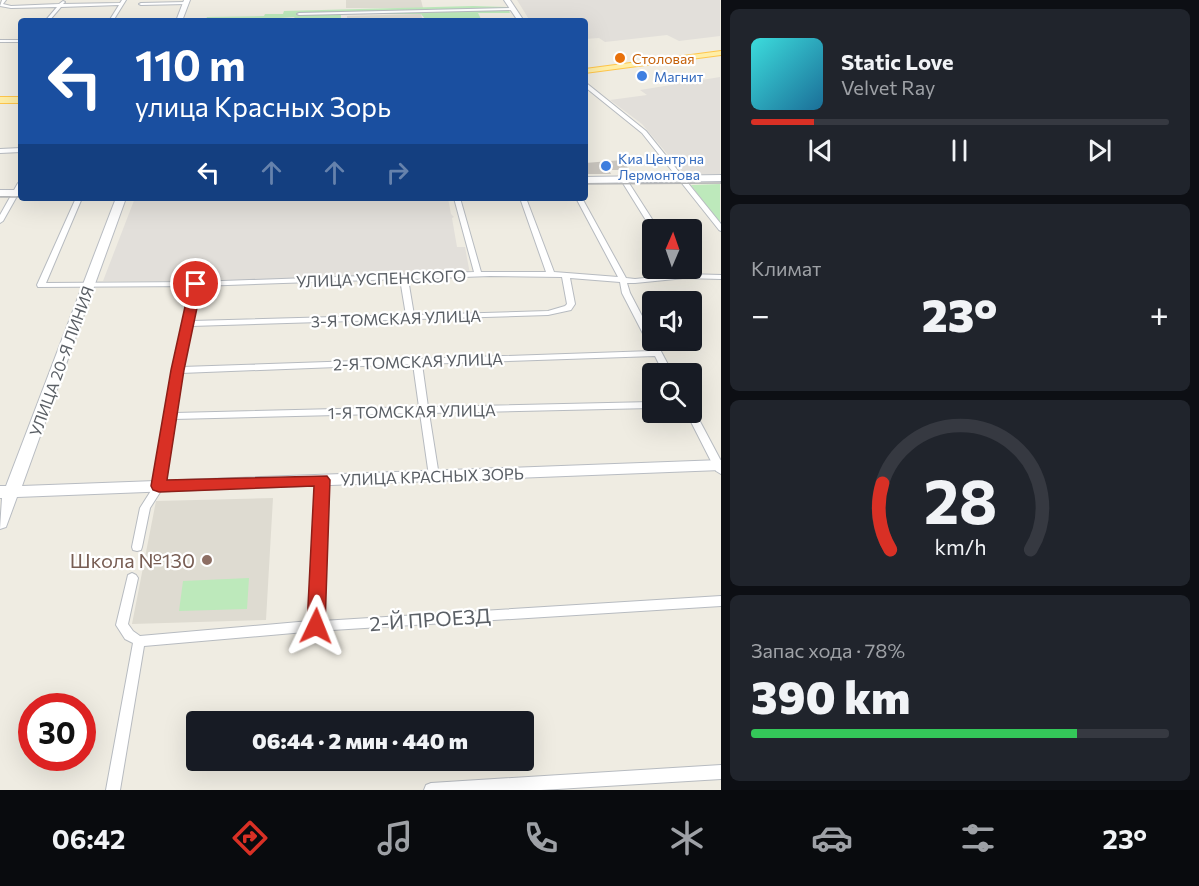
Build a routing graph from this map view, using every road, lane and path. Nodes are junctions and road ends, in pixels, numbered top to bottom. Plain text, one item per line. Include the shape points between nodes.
1 (4, 0) edge
2 (507, 0) edge
3 (186, 1) edge
4 (62, 2) edge
5 (123, 2) edge
6 (141, 4) dead end
7 (0, 5) edge
8 (514, 10) junction
9 (49, 18) edge
10 (113, 18) edge
11 (180, 18) edge
12 (519, 18) edge
13 (18, 40) edge
14 (0, 41) edge
15 (720, 55) edge
16 (588, 72) edge
17 (588, 86) edge
18 (0, 98) edge
19 (18, 98) edge
20 (18, 150) edge
21 (0, 151) edge
22 (720, 178) edge
23 (683, 179) junction
24 (588, 180) edge
25 (624, 180) junction
26 (0, 193) edge
27 (18, 193) edge
28 (78, 201) edge
29 (120, 201) edge
30 (458, 201) edge
31 (524, 201) edge
32 (581, 201) edge
33 (649, 219) edge
34 (0, 221) edge
35 (720, 229) edge
36 (551, 274) junction
37 (478, 275) junction
38 (702, 275) edge
39 (566, 276) junction
40 (720, 277) edge
41 (404, 278) junction
42 (651, 279) edge
43 (623, 280) junction
44 (89, 284) junction
45 (196, 284) junction
46 (410, 318) junction
47 (189, 324) junction
48 (658, 353) junction
49 (417, 362) junction
50 (663, 363) edge
51 (177, 370) junction
52 (642, 405) edge
53 (424, 412) junction
54 (171, 416) junction
55 (696, 423) edge
56 (719, 467) edge
57 (434, 476) junction
58 (322, 480) junction
59 (159, 486) junction
60 (6, 491) edge
61 (0, 523) edge
62 (138, 547) dead end
63 (132, 578) dead end
64 (720, 601) edge
65 (316, 626) junction
66 (140, 641) junction
67 (720, 772) edge
68 (113, 790) edge
69 (431, 790) edge

1 - 7 street
2 - 8 main road
3 - 6 street
3 - 11 main road
4 - 5 street
4 - 7 street
4 - 9 street
5 - 10 street
8 - 8 street via 299,14
8 - 12 main road
13 - 14 street
15 - 16 main road
17 - 23 street via 640,128
18 - 19 main road
20 - 21 street
22 - 23 main road
23 - 25 main road
23 - 35 street
24 - 25 main road
25 - 33 street
26 - 27 main road
27 - 34 street
28 - 44 street, УЛИЦА УСПЕНСКОГО via 41,285
29 - 44 main road, УЛИЦА 20-Я ЛИНИЯ
30 - 37 street
31 - 36 street
32 - 43 street
36 - 37 street, УЛИЦА УСПЕНСКОГО
36 - 39 street, УЛИЦА УСПЕНСКОГО
37 - 41 street, УЛИЦА УСПЕНСКОГО
38 - 40 street, УЛИЦА УСПЕНСКОГО
39 - 43 street, УЛИЦА УСПЕНСКОГО
39 - 46 street, 3-Я ТОМСКАЯ УЛИЦА via 571,304 560,311
41 - 45 street, УЛИЦА УСПЕНСКОГО
41 - 46 street
42 - 43 street, УЛИЦА УСПЕНСКОГО
43 - 48 street
44 - 45 street, УЛИЦА УСПЕНСКОГО
44 - 60 main road, УЛИЦА 20-Я ЛИНИЯ
45 - 47 street
46 - 47 street, 3-Я ТОМСКАЯ УЛИЦА
47 - 51 street
48 - 49 street, 2-Я ТОМСКАЯ УЛИЦА
48 - 50 street
49 - 51 street, 2-Я ТОМСКАЯ УЛИЦА
49 - 53 street
51 - 54 street
52 - 53 street, 1-Я ТОМСКАЯ УЛИЦА
53 - 54 street, 1-Я ТОМСКАЯ УЛИЦА
53 - 57 street
54 - 59 street
55 - 56 street
56 - 57 main road, УЛИЦА КРАСНЫХ ЗОРЬ
57 - 58 main road, УЛИЦА КРАСНЫХ ЗОРЬ
58 - 59 main road, УЛИЦА КРАСНЫХ ЗОРЬ
58 - 65 street
59 - 60 main road, УЛИЦА КРАСНЫХ ЗОРЬ
59 - 62 street via 145,508
60 - 61 main road, УЛИЦА 20-Я ЛИНИЯ
63 - 66 street via 122,625
64 - 65 street, 2-Й ПРОЕЗД
65 - 66 street, 2-Й ПРОЕЗД
66 - 68 street
67 - 69 street

